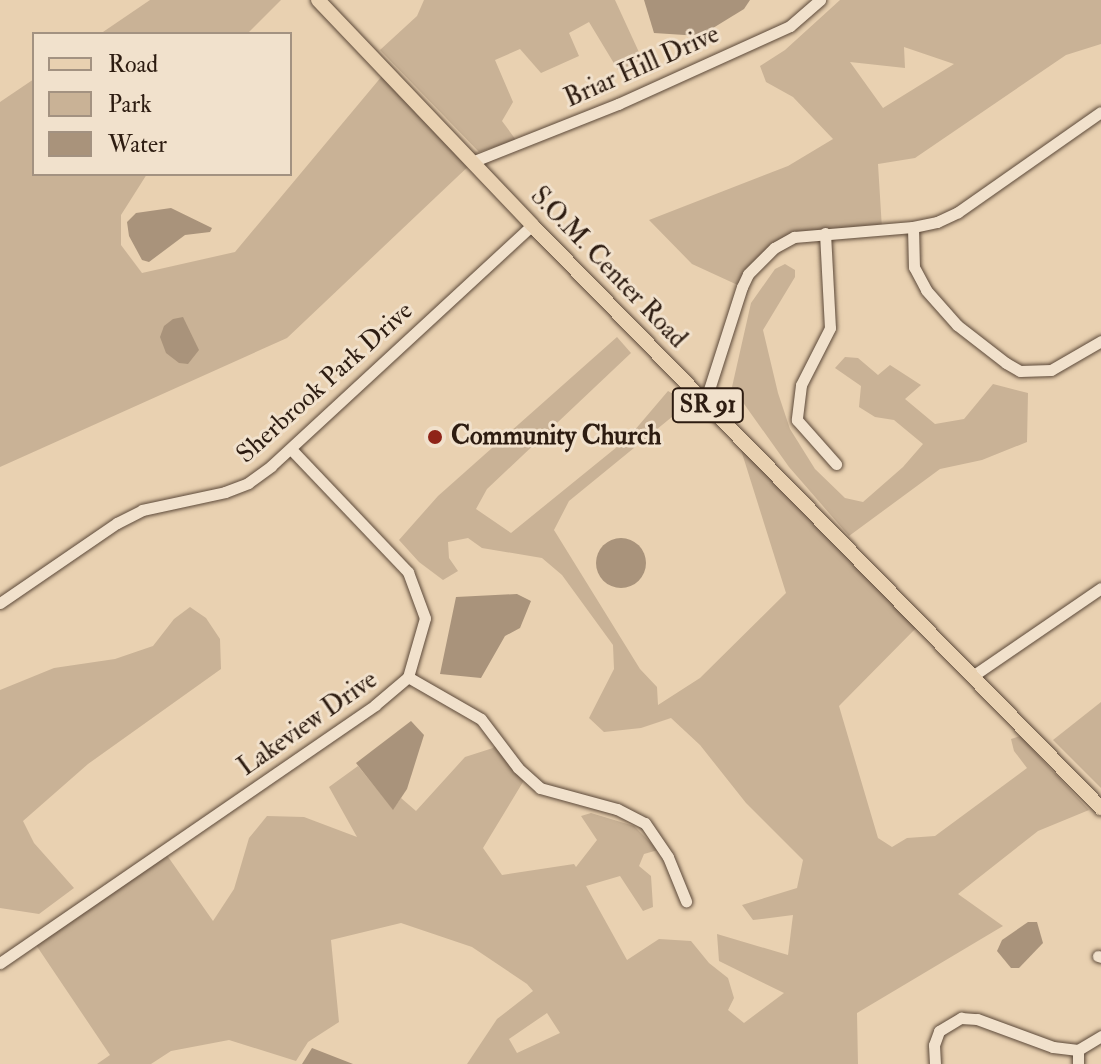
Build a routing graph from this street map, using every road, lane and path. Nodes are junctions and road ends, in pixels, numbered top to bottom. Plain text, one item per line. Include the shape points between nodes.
1 (318, 0) edge
2 (820, 0) edge
3 (1101, 112) edge
4 (474, 161) junction
5 (532, 225) junction
6 (913, 227) junction
7 (825, 233) junction
8 (1101, 341) edge
9 (705, 402) junction
10 (291, 449) junction
11 (836, 464) dead end
12 (1101, 588) edge
13 (0, 603) edge
14 (974, 675) junction
15 (408, 677) junction
16 (1101, 808) edge
17 (686, 901) dead end
18 (0, 963) edge
19 (1101, 1036) edge
20 (1078, 1050) junction
21 (935, 1064) edge
22 (1078, 1064) edge

1 - 4 main road, S.O.M. Center Road / SR 91
2 - 4 street, Briar Hill Drive via 790,26 618,104
3 - 6 street via 958,212
4 - 5 main road, S.O.M. Center Road / SR 91
5 - 9 main road, S.O.M. Center Road / SR 91
5 - 10 street, Sherbrook Park Drive
6 - 7 street
6 - 8 street via 914,267 926,290 943,312 1006,363 1020,371 1051,370
7 - 9 street via 794,237 748,274
7 - 11 street via 830,328 801,385 797,420
9 - 14 main road, S.O.M. Center Road / SR 91
10 - 13 street, Sherbrook Park Drive via 248,483 142,510 117,523
10 - 15 street, Lakeview Drive via 412,580 425,618
12 - 14 street
14 - 16 main road, S.O.M. Center Road / SR 91
15 - 17 street via 481,719 540,788 617,809 645,823 668,857
15 - 18 street, Lakeview Drive
19 - 20 street
20 - 21 street via 961,1018 939,1031
20 - 22 street

